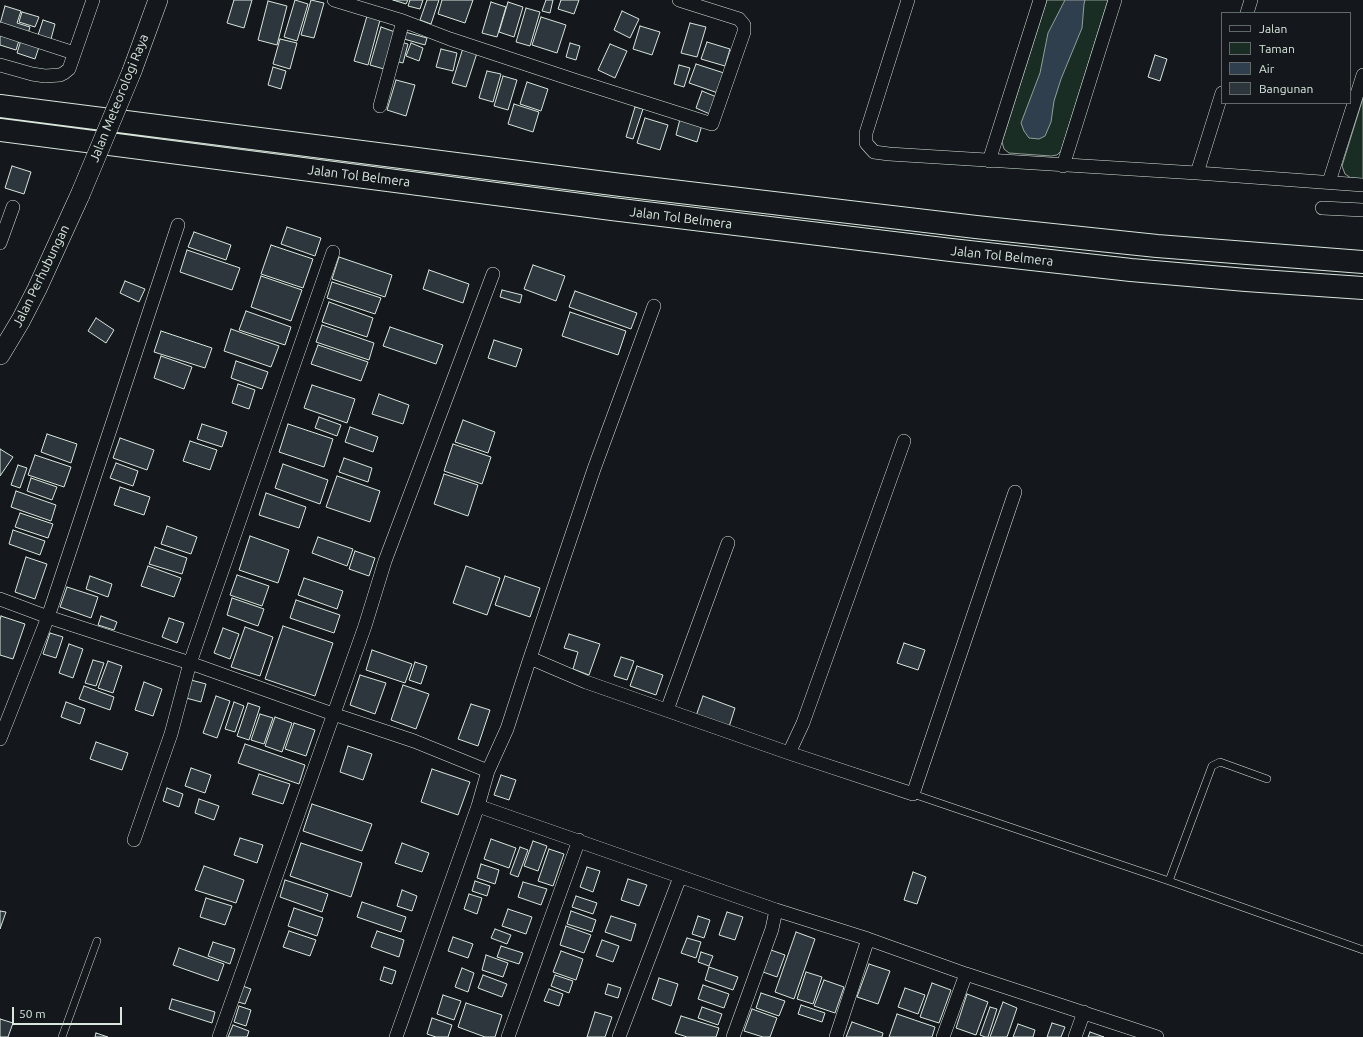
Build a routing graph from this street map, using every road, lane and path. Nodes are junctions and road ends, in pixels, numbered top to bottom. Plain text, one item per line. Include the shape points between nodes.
1 (93, 0) edge
2 (158, 0) edge
3 (334, 0) edge
4 (679, 0) edge
5 (908, 0) edge
6 (1040, 0) edge
7 (1115, 0) edge
8 (1251, 0) edge
9 (1247, 12) edge
10 (403, 21) junction
11 (0, 29) edge
12 (74, 53) junction
13 (0, 65) edge
14 (1363, 75) edge
15 (1221, 96) edge
16 (0, 106) edge
17 (380, 106) dead end
18 (0, 130) edge
19 (989, 161) junction
20 (1063, 166) junction
21 (1197, 173) junction
22 (1329, 182) junction
23 (1363, 185) edge
24 (80, 195) joint
25 (13, 207) dead end
26 (1322, 208) dead end
27 (1363, 210) edge
28 (178, 225) dead end
29 (2, 229) edge
30 (0, 243) edge
31 (333, 252) dead end
32 (1363, 262) edge
33 (493, 274) dead end
34 (1363, 288) edge
35 (654, 306) dead end
36 (0, 354) edge
37 (904, 440) dead end
38 (1015, 492) dead end
39 (728, 543) dead end
40 (0, 599) edge
41 (48, 617) junction
42 (530, 658) junction
43 (190, 663) junction
44 (667, 710) junction
45 (333, 714) junction
46 (0, 739) edge
47 (789, 753) junction
48 (488, 771) junction
49 (1267, 779) dead end
50 (914, 794) junction
51 (478, 806) junction
52 (134, 840) dead end
53 (579, 840) junction
54 (680, 876) junction
55 (1169, 881) junction
56 (776, 910) junction
57 (868, 939) junction
58 (97, 941) dead end
59 (1363, 950) edge
60 (966, 974) junction
61 (1084, 1012) junction
62 (62, 1037) edge
63 (219, 1037) edge
64 (396, 1037) edge
65 (508, 1037) edge
66 (619, 1037) edge
67 (733, 1037) edge
68 (836, 1037) edge
69 (943, 1037) edge
70 (1075, 1037) edge
71 (1157, 1037) edge

1 - 12 street
2 - 24 main road, Jalan Meteorologi Raya, bridge via 132,71
3 - 10 street
4 - 10 street via 739,20 744,25 744,32 712,124 450,39
5 - 19 street via 866,133 866,143 874,152
6 - 19 street
7 - 20 street
8 - 9 street
10 - 17 street
11 - 12 street
12 - 13 street via 69,69 60,75 38,75
14 - 22 street
15 - 21 street
16 - 32 highway, Jalan Tol Belmera via 621,185 968,226 1157,246
18 - 34 highway, Jalan Tol Belmera via 943,249 1131,270
19 - 20 street
20 - 21 street
21 - 22 street
22 - 23 street
24 - 36 main road, Jalan Perhubungan via 37,289
25 - 29 street
26 - 27 street
28 - 41 street
29 - 30 street
31 - 43 street
33 - 45 street via 385,561
35 - 42 street via 594,468
37 - 47 street via 803,723
38 - 50 street
39 - 44 street
40 - 41 street
41 - 43 street
41 - 46 street
42 - 44 street via 586,682
42 - 48 street via 507,729
43 - 45 street
43 - 52 street via 172,734
44 - 47 street
45 - 48 street via 414,740
45 - 63 street
47 - 50 street
48 - 51 street
49 - 55 lane via 1220,762 1212,766
50 - 55 lane
51 - 53 street
51 - 64 street
53 - 54 street
53 - 65 street
54 - 56 street
54 - 66 street
55 - 59 lane
56 - 57 street
56 - 67 street via 772,929
57 - 60 street
57 - 68 street
58 - 62 lane
60 - 61 street
60 - 69 street
61 - 70 street
61 - 71 street

